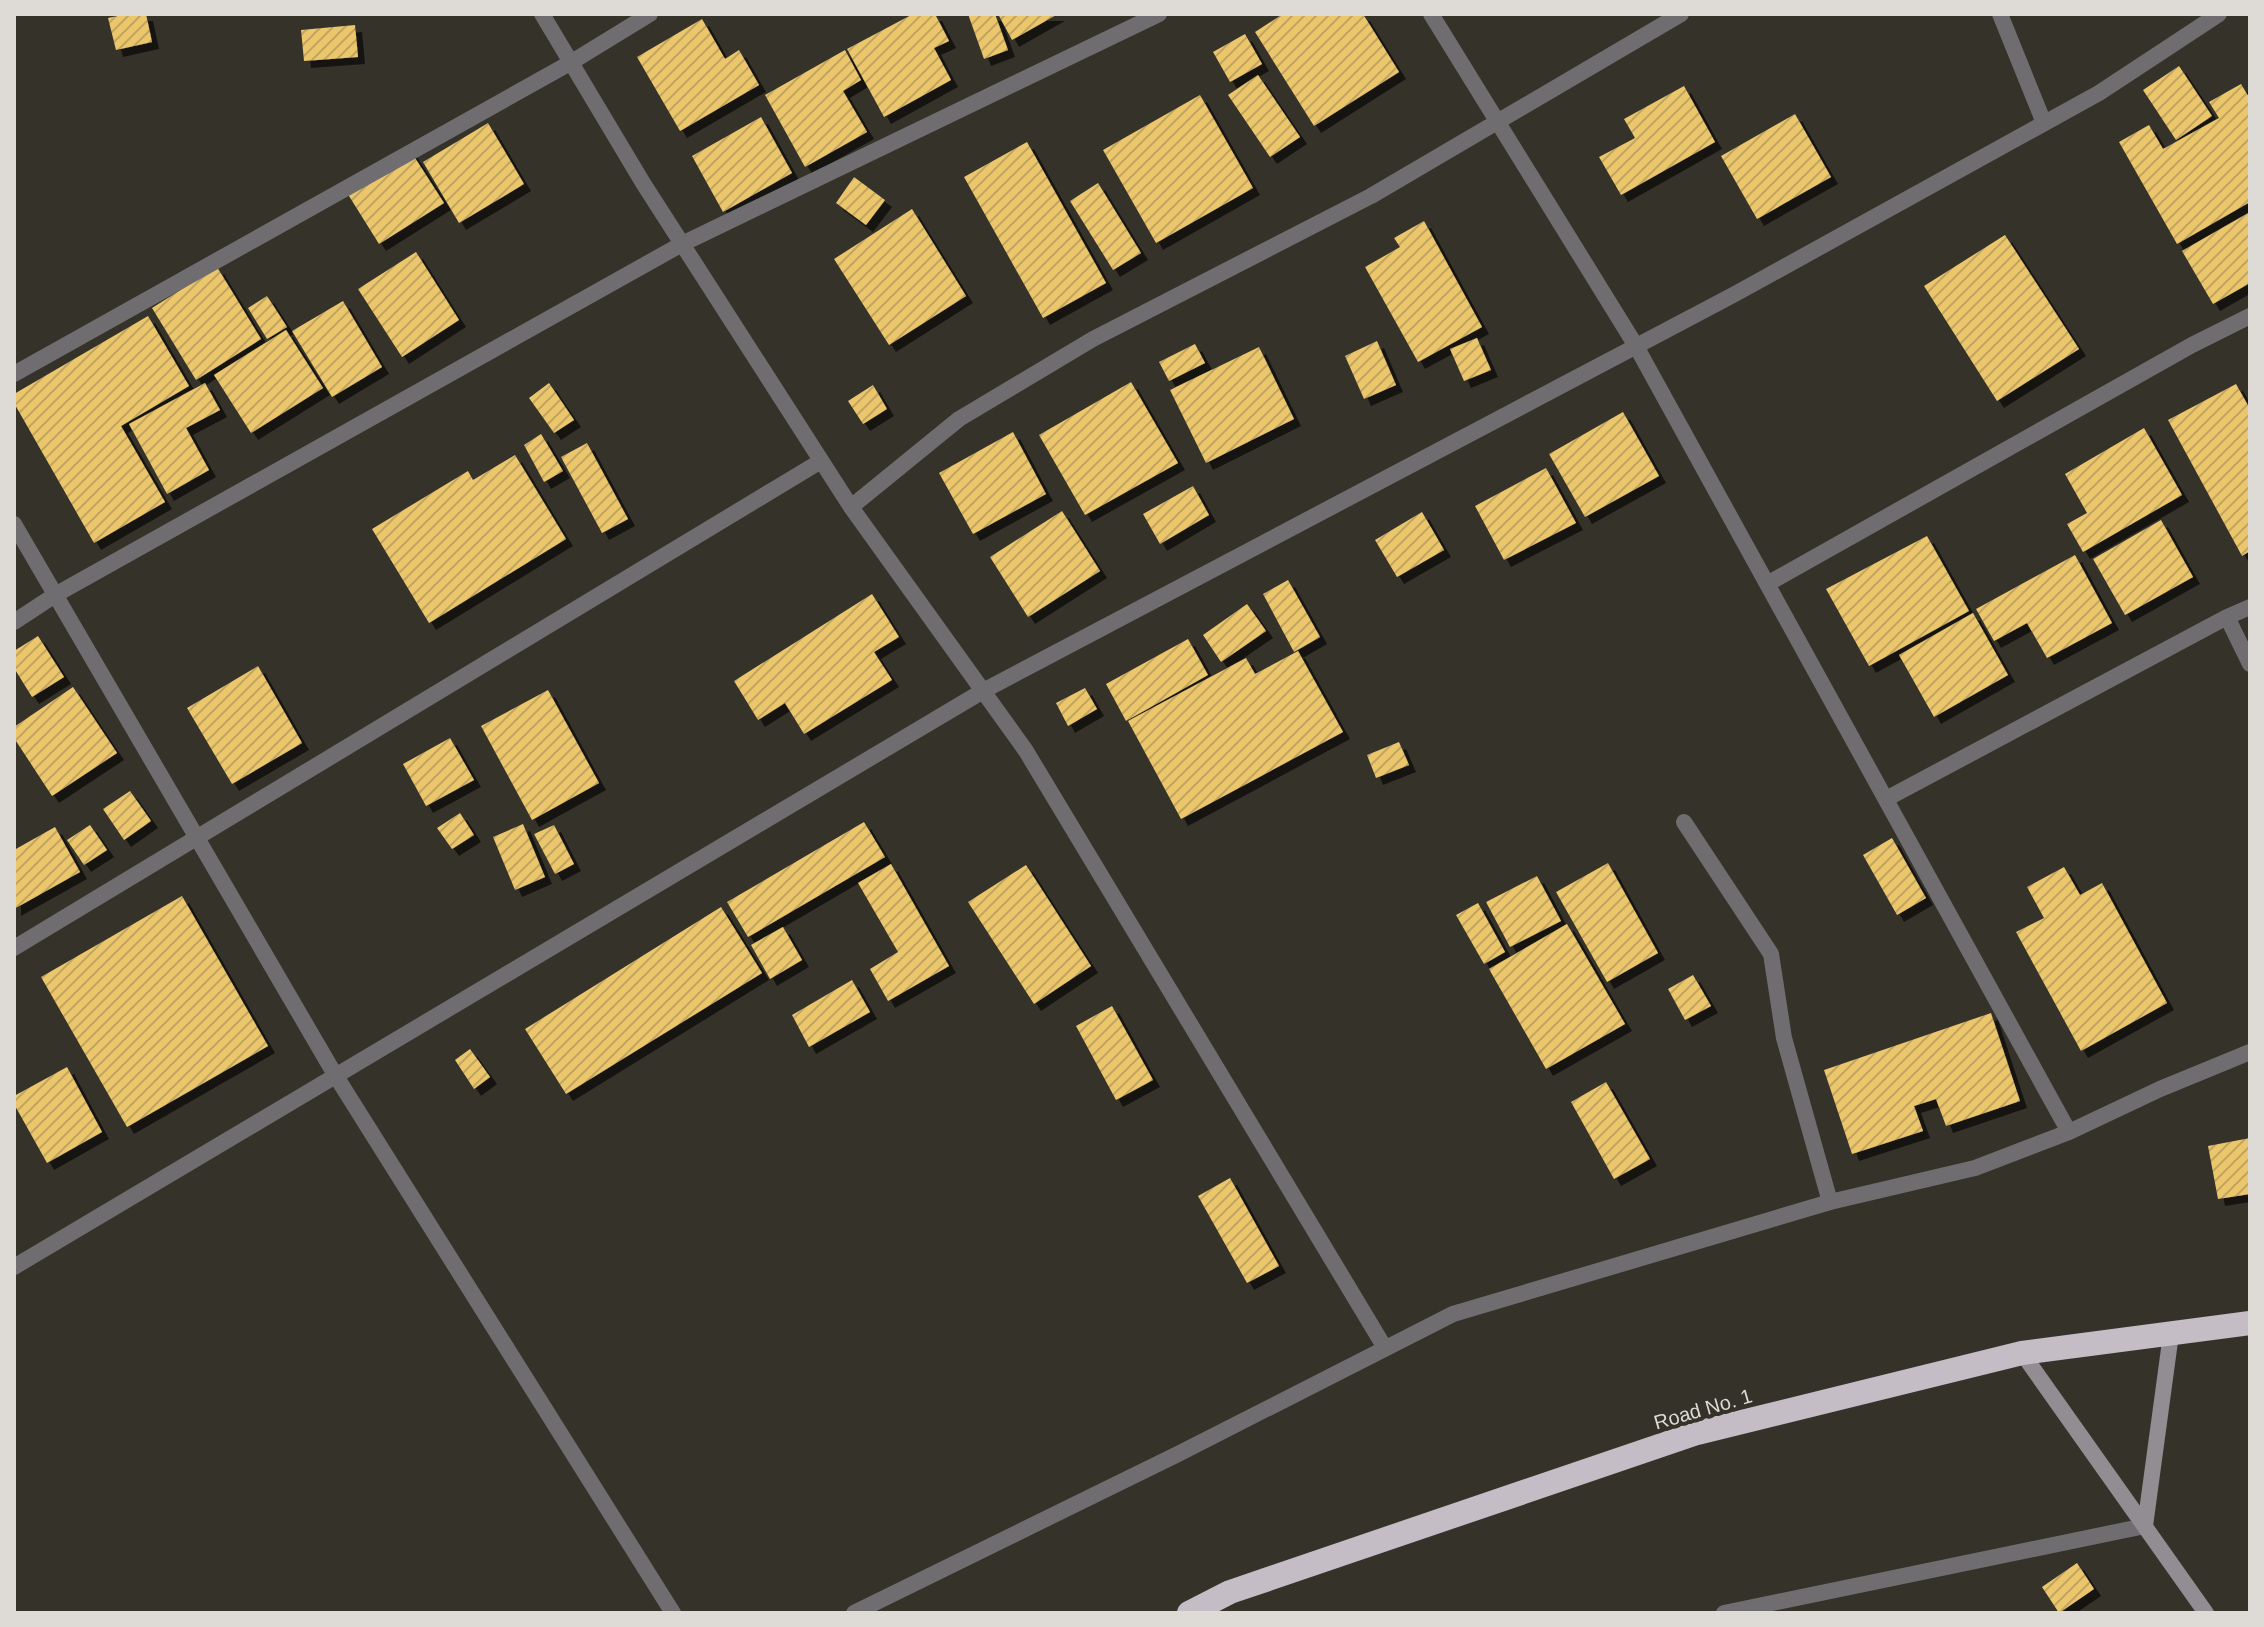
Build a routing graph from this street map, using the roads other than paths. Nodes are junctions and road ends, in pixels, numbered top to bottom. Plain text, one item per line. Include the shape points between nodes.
1 (542, 14) edge
2 (650, 14) edge
3 (1159, 14) edge
4 (1431, 14) edge
5 (1681, 14) edge
6 (2000, 14) edge
7 (2219, 14) edge
8 (570, 63) junction
9 (1497, 120) junction
10 (2044, 123) junction
11 (682, 244) junction
12 (2250, 316) edge
13 (1636, 346) junction
14 (14, 374) edge
15 (821, 461) junction
16 (851, 507) junction
17 (14, 524) edge
18 (1767, 584) junction
19 (55, 595) junction
20 (2250, 607) edge
21 (2227, 617) junction
22 (14, 622) edge
23 (2250, 664) edge
24 (983, 691) junction
25 (1886, 799) junction
26 (1684, 822) dead end
27 (196, 836) junction
28 (14, 948) edge
29 (2250, 1052) edge
30 (334, 1073) junction
31 (2069, 1132) junction
32 (1830, 1202) junction
33 (14, 1267) edge
34 (2250, 1323) edge
35 (2171, 1334) junction
36 (1385, 1348) junction
37 (2022, 1353) junction
38 (2145, 1526) junction
39 (673, 1613) edge
40 (854, 1613) edge
41 (1189, 1613) edge
42 (1724, 1613) edge
43 (2206, 1613) edge

1 - 8 street
2 - 8 street
3 - 11 street
4 - 9 street
5 - 9 street
6 - 10 street
7 - 10 street
8 - 11 street
8 - 14 street
9 - 13 street
9 - 16 street via 1371,196 1066,355 959,419
10 - 13 street
11 - 15 street
11 - 19 street
12 - 18 street
13 - 18 street
13 - 24 street
15 - 16 street
15 - 27 street
16 - 24 street
17 - 19 street
18 - 25 street
19 - 22 street
19 - 27 street
20 - 21 street
21 - 23 street
21 - 25 street
24 - 30 street
24 - 36 street via 1026,751
25 - 31 street
26 - 32 street via 1771,954 1784,1038
27 - 28 street
27 - 30 street
29 - 31 street
30 - 33 street
30 - 39 street
31 - 32 street via 1975,1168
32 - 36 street via 1453,1314
34 - 35 highway, Road No. 1
35 - 37 highway, Road No. 1
35 - 38 street
36 - 40 street
37 - 38 street
37 - 41 highway, Road No. 1 via 1697,1433 1230,1592
38 - 42 street
38 - 43 street

